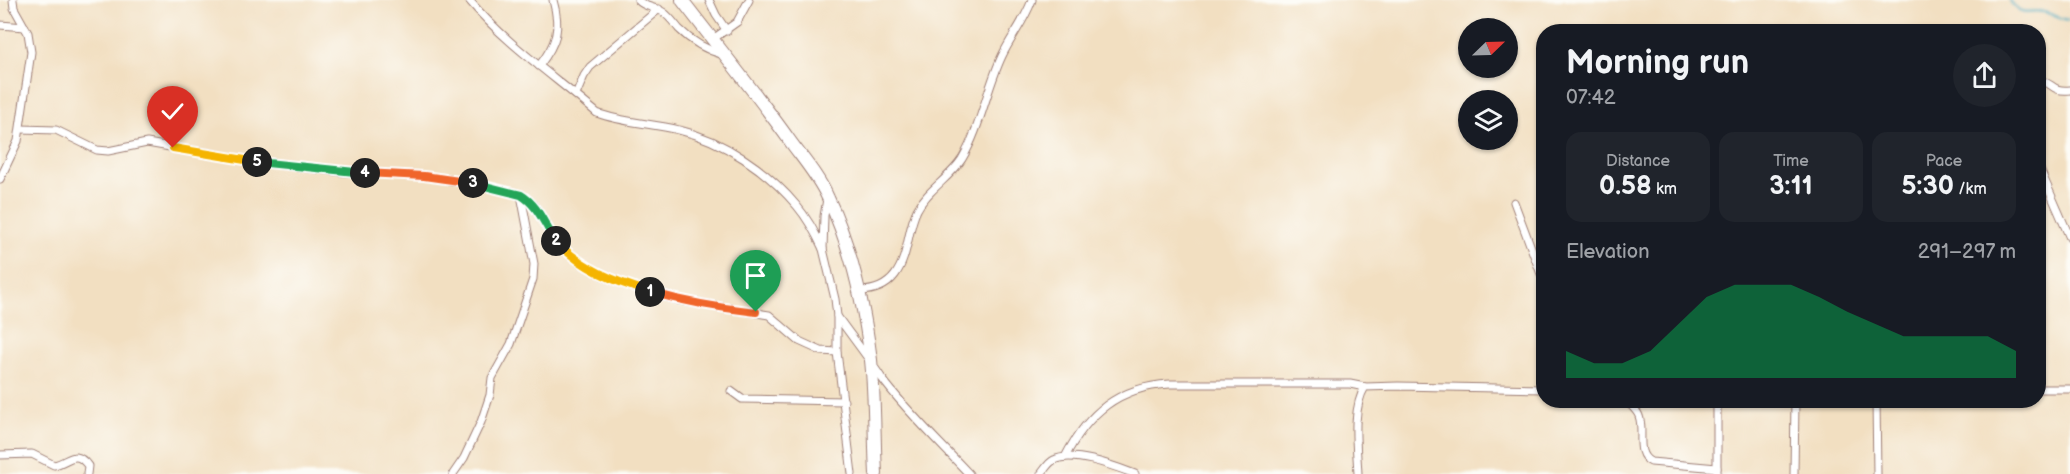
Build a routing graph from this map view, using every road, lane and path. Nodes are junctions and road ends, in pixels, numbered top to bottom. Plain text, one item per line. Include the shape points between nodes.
1 (13, 0) edge
2 (468, 0) edge
3 (553, 0) edge
4 (638, 0) edge
5 (682, 0) edge
6 (710, 0) edge
7 (749, 0) edge
8 (1032, 0) edge
9 (659, 9) junction
10 (0, 25) edge
11 (25, 27) junction
12 (727, 31) junction
13 (713, 39) junction
14 (726, 55) junction
15 (539, 66) junction
16 (2046, 82) edge
17 (2070, 90) edge
18 (576, 95) junction
19 (21, 129) junction
20 (1, 175) edge
21 (2046, 183) edge
22 (521, 195) junction
23 (828, 196) junction
24 (1514, 202) dead end
25 (2070, 238) edge
26 (823, 249) junction
27 (1536, 261) edge
28 (859, 291) junction
29 (837, 316) junction
30 (837, 352) junction
31 (871, 360) junction
32 (1365, 387) junction
33 (2046, 388) edge
34 (1536, 389) edge
35 (2070, 389) edge
36 (731, 391) dead end
37 (844, 401) junction
38 (1633, 408) edge
39 (1717, 408) edge
40 (1795, 408) edge
41 (1876, 408) edge
42 (0, 455) edge
43 (1065, 457) junction
44 (1717, 471) edge
45 (87, 474) edge
46 (453, 474) edge
47 (852, 474) edge
48 (876, 474) edge
49 (969, 474) edge
50 (1041, 474) edge
51 (1135, 474) edge
52 (1358, 474) edge
53 (1794, 474) edge
54 (1876, 474) edge

1 - 11 street
2 - 15 street
3 - 15 street via 557,33
4 - 9 street via 644,6
5 - 13 highway
6 - 12 street
7 - 12 street
8 - 28 street via 1002,56 963,158 917,210 895,275 871,291
9 - 14 street via 692,41
9 - 18 street via 590,68
10 - 11 street
11 - 19 street via 31,52
12 - 13 street
13 - 14 highway
14 - 23 highway
15 - 18 street
16 - 17 street via 2055,89
18 - 26 street via 597,114 608,118 697,134 729,150 797,205
19 - 20 street
19 - 22 street via 56,130 97,150 147,143 257,162 435,177
21 - 25 street
22 - 30 street via 534,205 564,249 602,275 678,300 769,315 799,341 821,351
22 - 46 street via 534,264 533,279 511,344 492,378 481,422
23 - 26 street
23 - 28 highway
24 - 27 street
26 - 29 street
28 - 31 highway
29 - 30 street
29 - 31 street
30 - 37 street
31 - 48 highway
31 - 49 street via 894,393
32 - 34 street
32 - 43 street via 1146,386 1098,410 1078,432
32 - 52 street via 1358,412
33 - 35 street
36 - 37 street via 742,399
37 - 47 street
38 - 44 street via 1638,414 1647,460
39 - 44 street
40 - 53 street
41 - 54 street
42 - 45 street via 32,454 54,465 78,457 88,466
43 - 50 street via 1053,460
43 - 51 street

